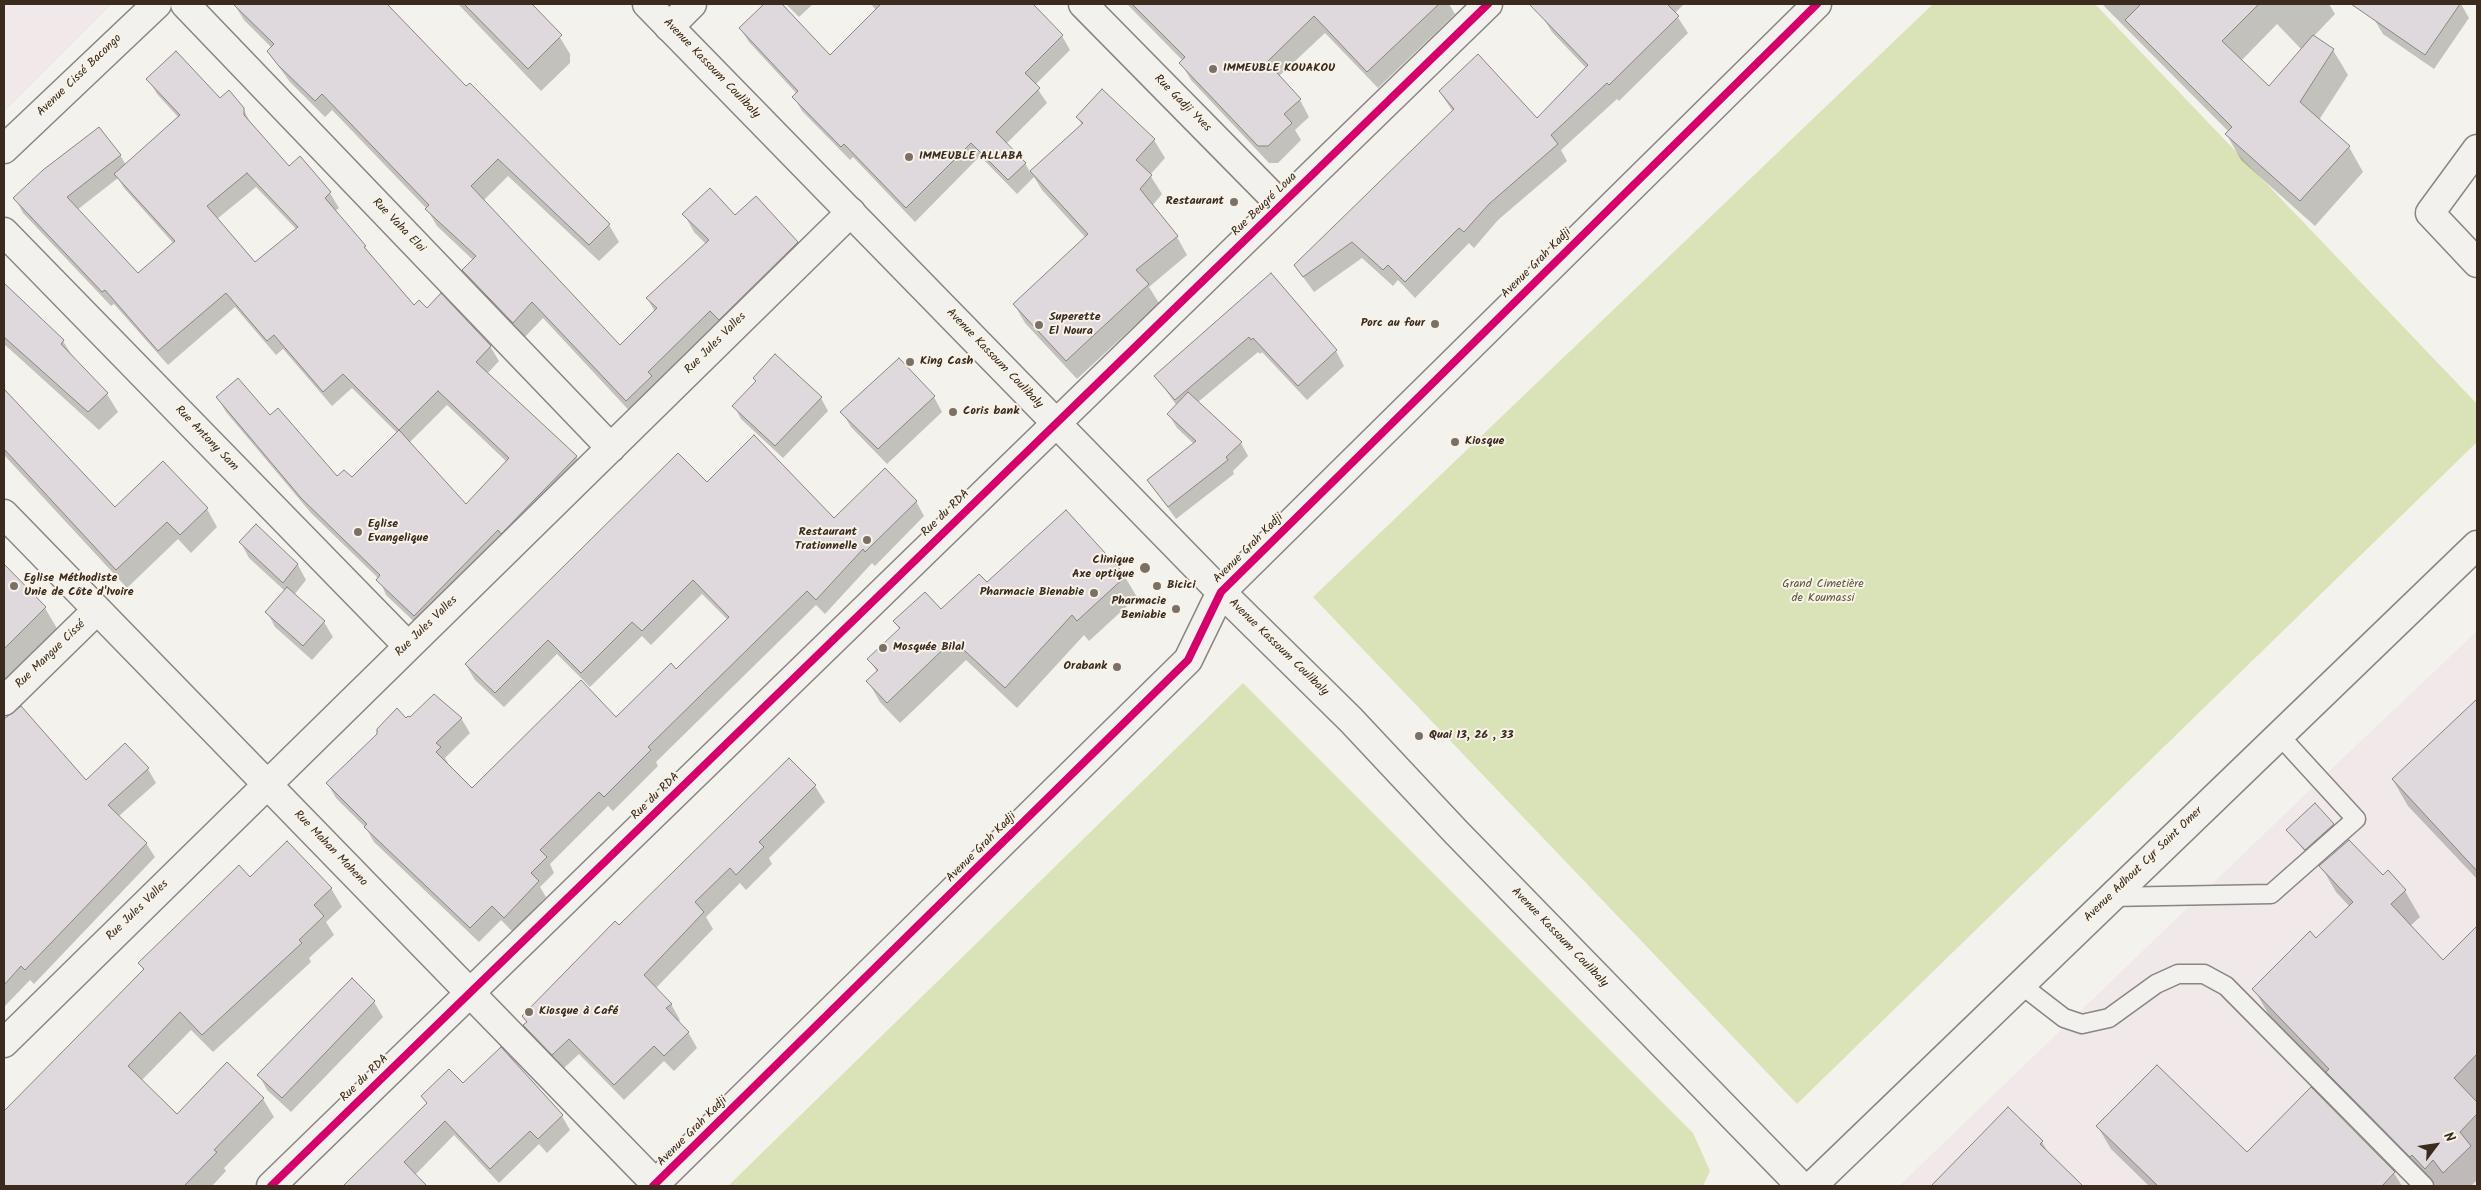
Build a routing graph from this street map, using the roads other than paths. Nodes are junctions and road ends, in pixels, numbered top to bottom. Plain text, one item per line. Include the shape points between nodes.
1 (156, 4) edge
2 (185, 4) edge
3 (647, 4) edge
4 (692, 4) edge
5 (1083, 4) edge
6 (1486, 4) edge
7 (1817, 4) edge
8 (669, 26) junction
9 (4, 149) edge
10 (2477, 149) edge
11 (1281, 205) junction
12 (851, 212) junction
13 (4, 232) edge
14 (2477, 263) edge
15 (1056, 423) junction
16 (611, 448) junction
17 (4, 514) edge
18 (2477, 545) edge
19 (1221, 592) junction
20 (97, 610) junction
21 (408, 646) junction
22 (4, 701) edge
23 (2279, 735) junction
24 (267, 784) junction
25 (2110, 897) junction
26 (2020, 984) junction
27 (470, 993) junction
28 (4, 1043) edge
29 (654, 1185) edge
30 (271, 1186) edge
31 (1802, 1186) edge
32 (1812, 1186) edge
33 (2424, 1186) edge

1 - 9 street, Avenue Cissé Bacongo
2 - 16 street, Rue Vaha Eloi
3 - 8 street, Avenue Kassoum Coulibaly
4 - 8 street
5 - 11 street, Rue Gadji Yves
6 - 11 street, Rue Beugré Loua
7 - 19 street, Avenue Grah Kadji
8 - 12 street, Avenue Kassoum Coulibaly
10 - 14 street via 2430,213
11 - 15 street, Rue Beugré Loua
12 - 15 street, Avenue Kassoum Coulibaly
12 - 16 street, Rue Jules Valles
13 - 21 street, Rue Antony Sam
15 - 19 street, Avenue Kassoum Coulibaly
15 - 27 street, Rue du RDA
16 - 21 street, Rue Jules Valles
17 - 20 street, Rue Mahan Moheno
18 - 23 street, Avenue Adhout Cyr Saint Omer
19 - 29 street, Avenue Grah Kadji via 1188,660
19 - 31 street, Avenue Kassoum Coulibaly via 1351,720
20 - 22 street, Rue Mangue Cissé
20 - 24 street, Rue Mahan Moheno
21 - 24 street, Rue Jules Valles
23 - 25 street, Avenue Adhout Cyr Saint Omer
23 - 25 lane via 2356,819 2271,894
24 - 27 street, Rue Mahan Moheno
24 - 28 street, Rue Jules Valles
25 - 26 street, Avenue Adhout Cyr Saint Omer
26 - 32 street, Avenue Adhout Cyr Saint Omer
26 - 33 lane via 2064,1018 2082,1024 2109,1018 2156,984 2178,974 2204,974 2226,986
27 - 29 street, Rue Mahan Moheno
27 - 30 street, Rue du RDA

